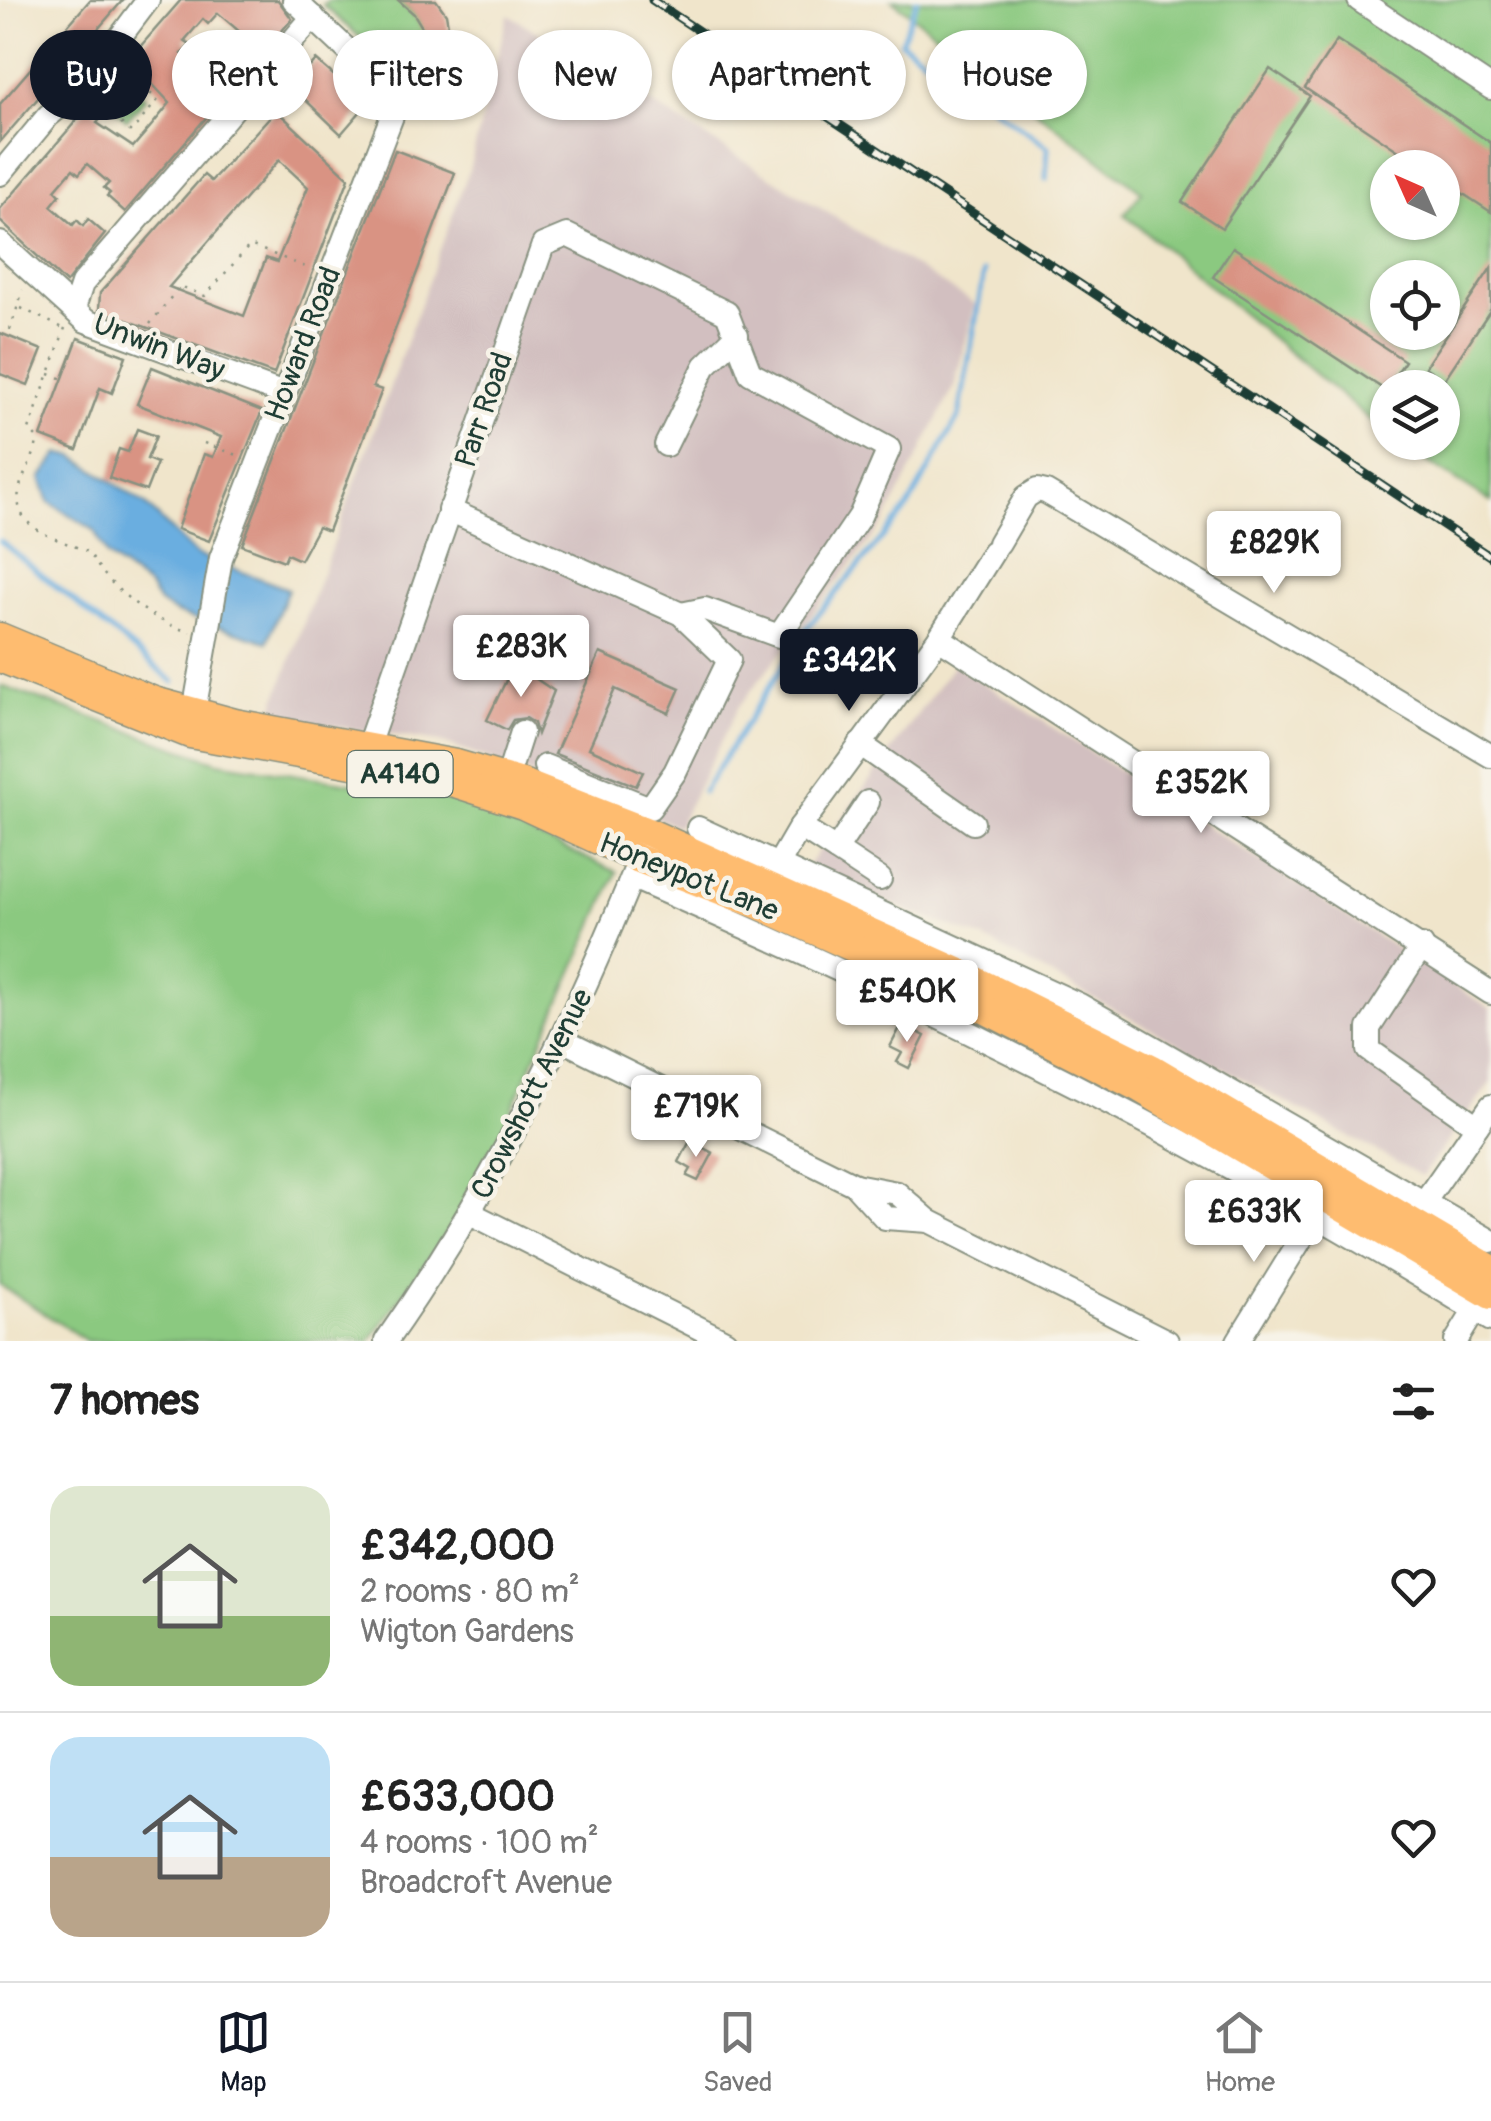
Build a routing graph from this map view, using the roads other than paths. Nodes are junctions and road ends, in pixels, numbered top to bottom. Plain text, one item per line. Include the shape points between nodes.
1 (148, 0) edge
2 (294, 0) edge
3 (1359, 0) edge
4 (314, 17) junction
5 (1491, 88) edge
6 (0, 174) edge
7 (0, 243) edge
8 (70, 318) junction
9 (732, 324) junction
10 (284, 394) junction
11 (666, 445) dead end
12 (449, 510) junction
13 (681, 614) junction
14 (0, 636) edge
15 (939, 638) junction
16 (0, 658) edge
17 (192, 723) junction
18 (522, 732) dead end
19 (860, 744) junction
20 (1491, 756) edge
21 (364, 758) junction
22 (507, 778) junction
23 (541, 779) junction
24 (868, 802) dead end
25 (973, 823) dead end
26 (800, 827) junction
27 (698, 828) dead end
28 (836, 850) junction
29 (640, 857) junction
30 (880, 879) dead end
31 (768, 884) junction
32 (1422, 946) junction
33 (1491, 994) edge
34 (562, 1040) junction
35 (1491, 1106) edge
36 (1477, 1126) junction
37 (1320, 1207) junction
38 (1417, 1212) junction
39 (472, 1214) junction
40 (1491, 1241) edge
41 (1491, 1269) edge
42 (1486, 1309) edge
43 (386, 1341) edge
44 (725, 1341) edge
45 (1167, 1341) edge
46 (1238, 1341) edge
47 (1456, 1341) edge

1 - 6 street via 81,89 48,116
2 - 4 street, Howard Road
3 - 5 street
4 - 8 street via 82,284
4 - 10 street, Howard Road via 399,98
7 - 8 street, Unwin Way
8 - 10 street, Unwin Way
9 - 11 street
9 - 12 street, Parr Road via 567,235 543,245
9 - 13 street via 750,373 888,449 860,516 779,636 704,609
10 - 17 street, Howard Road via 221,558 202,630
12 - 13 street
12 - 21 street, Parr Road
13 - 23 street via 728,660 675,772 650,808
14 - 17 main road, Honeypot Lane / A4140
15 - 19 street
15 - 20 street via 1036,490
15 - 32 street
16 - 17 main road, Honeypot Lane / A4140
17 - 21 main road, Honeypot Lane / A4140
18 - 22 street
19 - 25 street
19 - 26 street
21 - 22 main road, Honeypot Lane / A4140 via 456,764
21 - 23 main road, Honeypot Lane / A4140 via 454,783
22 - 23 main road, Honeypot Lane / A4140
23 - 29 main road, Honeypot Lane / A4140
24 - 28 street
26 - 28 street
26 - 31 street
27 - 31 street
28 - 30 street
29 - 31 main road, Honeypot Lane / A4140
29 - 34 street, Crowshott Avenue
29 - 37 street via 820,959
31 - 37 main road, Honeypot Lane / A4140 via 951,992 1138,1087
31 - 38 main road, Honeypot Lane / A4140 via 1158,1060
32 - 33 street
32 - 36 street via 1369,1028 1369,1050
34 - 39 street, Crowshott Avenue
34 - 45 street via 855,1185 885,1218 928,1221
35 - 36 street
36 - 38 street
37 - 42 main road, Honeypot Lane / A4140
37 - 46 street
38 - 40 street
38 - 41 main road, Honeypot Lane / A4140
39 - 43 street, Crowshott Avenue
39 - 44 street
42 - 47 street

